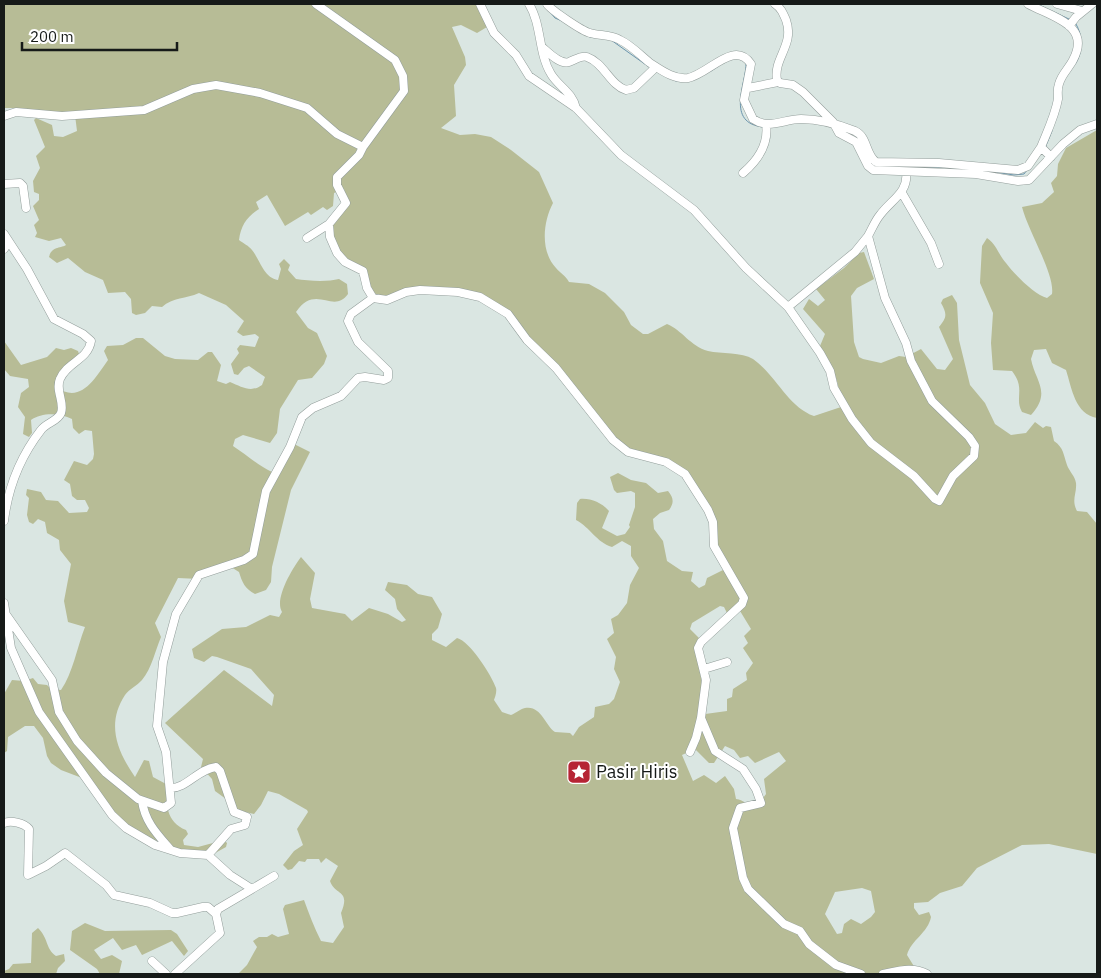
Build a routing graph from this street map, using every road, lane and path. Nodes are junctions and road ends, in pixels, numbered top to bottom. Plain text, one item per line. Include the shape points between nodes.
1 (316, 4) edge
2 (480, 4) edge
3 (529, 4) edge
4 (547, 4) edge
5 (775, 4) edge
6 (1028, 4) edge
7 (1057, 4) edge
8 (1092, 4) edge
9 (1074, 19) junction
10 (542, 47) junction
11 (655, 69) junction
12 (778, 82) junction
13 (748, 88) junction
14 (576, 108) junction
15 (4, 116) edge
16 (1097, 124) edge
17 (767, 127) junction
18 (837, 128) junction
19 (363, 147) junction
20 (1041, 147) junction
21 (1051, 157) junction
22 (906, 172) junction
23 (743, 173) dead end
24 (4, 184) edge
25 (902, 193) junction
26 (26, 208) dead end
27 (329, 224) junction
28 (4, 236) edge
29 (868, 236) junction
30 (307, 238) dead end
31 (4, 249) edge
32 (939, 264) dead end
33 (373, 298) junction
34 (788, 307) junction
35 (4, 522) edge
36 (4, 603) edge
37 (4, 613) edge
38 (727, 662) dead end
39 (704, 669) junction
40 (701, 718) junction
41 (690, 752) dead end
42 (170, 788) junction
43 (142, 801) junction
44 (4, 822) edge
45 (172, 851) junction
46 (208, 855) junction
47 (274, 876) dead end
48 (252, 889) junction
49 (216, 914) junction
50 (152, 961) dead end
51 (166, 974) edge
52 (175, 974) edge
53 (861, 974) edge
54 (883, 974) edge
55 (927, 974) edge

1 - 19 street via 395,60 403,76 404,91
2 - 14 street via 494,33 512,50 529,76
3 - 10 street
4 - 11 street via 552,11 589,33 618,39
5 - 12 street via 784,15 789,38 777,67
6 - 9 street
7 - 9 street
8 - 9 street
9 - 20 street via 1078,50 1059,83 1054,114
10 - 11 street via 562,62 589,58 626,90 634,88
10 - 14 street via 551,74
11 - 13 street via 688,78 725,58 740,54 751,64
12 - 13 street
12 - 18 street via 793,85 803,92
13 - 17 street via 744,100 749,112
14 - 34 street via 620,156 694,210 746,268
15 - 19 street via 16,112 62,116 144,110 193,89 216,85 260,93 303,106 337,134
16 - 21 street via 1080,130
17 - 18 street via 813,119
17 - 23 street via 767,137 758,159
18 - 20 street via 860,134 873,161 880,163 939,163 1018,170 1028,166
18 - 22 street via 856,142 870,169
19 - 27 street via 338,177 337,185 346,203
20 - 21 street
21 - 22 street via 1029,180 976,174
22 - 25 street
24 - 26 street via 20,183 23,186
25 - 29 street via 879,216
25 - 32 street via 931,243
27 - 30 street
27 - 33 street via 336,253 363,272
28 - 31 street
28 - 35 street via 54,319 91,341 89,350 66,369 60,379 60,416 40,431 14,475
29 - 34 street via 855,252
29 - 34 street via 885,298 911,361 932,401 975,446 974,456 953,476 939,501 901,465 870,443 842,403 820,353
33 - 39 street via 387,300 420,290 458,292 490,302 516,323 613,440 628,452 666,462 685,474 708,510 713,522 714,546 744,598 742,604 700,644 698,648
33 - 42 street via 348,321 358,342 388,371 388,378 358,378 341,396 313,408 302,417 266,491 253,554 198,575 176,614 163,662 157,726 166,752
36 - 37 street
37 - 43 street via 52,680 59,712 78,741 106,772
37 - 45 street via 11,648 39,712 98,798 126,828
38 - 39 street
39 - 40 street via 706,680
40 - 41 street
40 - 53 street via 715,751 743,769 756,789 760,803 740,808 733,828 748,889 784,924 800,931 809,944 836,964
42 - 43 street via 171,803 164,808
42 - 46 street via 179,786 200,771 216,767 234,812 247,817 245,825 231,829
43 - 45 street via 150,827
44 - 49 street via 24,825 29,829 28,875 65,853 114,895 150,903 177,914 203,906
45 - 46 street
46 - 48 street
47 - 48 street
48 - 49 street via 220,908
49 - 52 street via 220,933
50 - 51 street
54 - 55 street via 902,969

